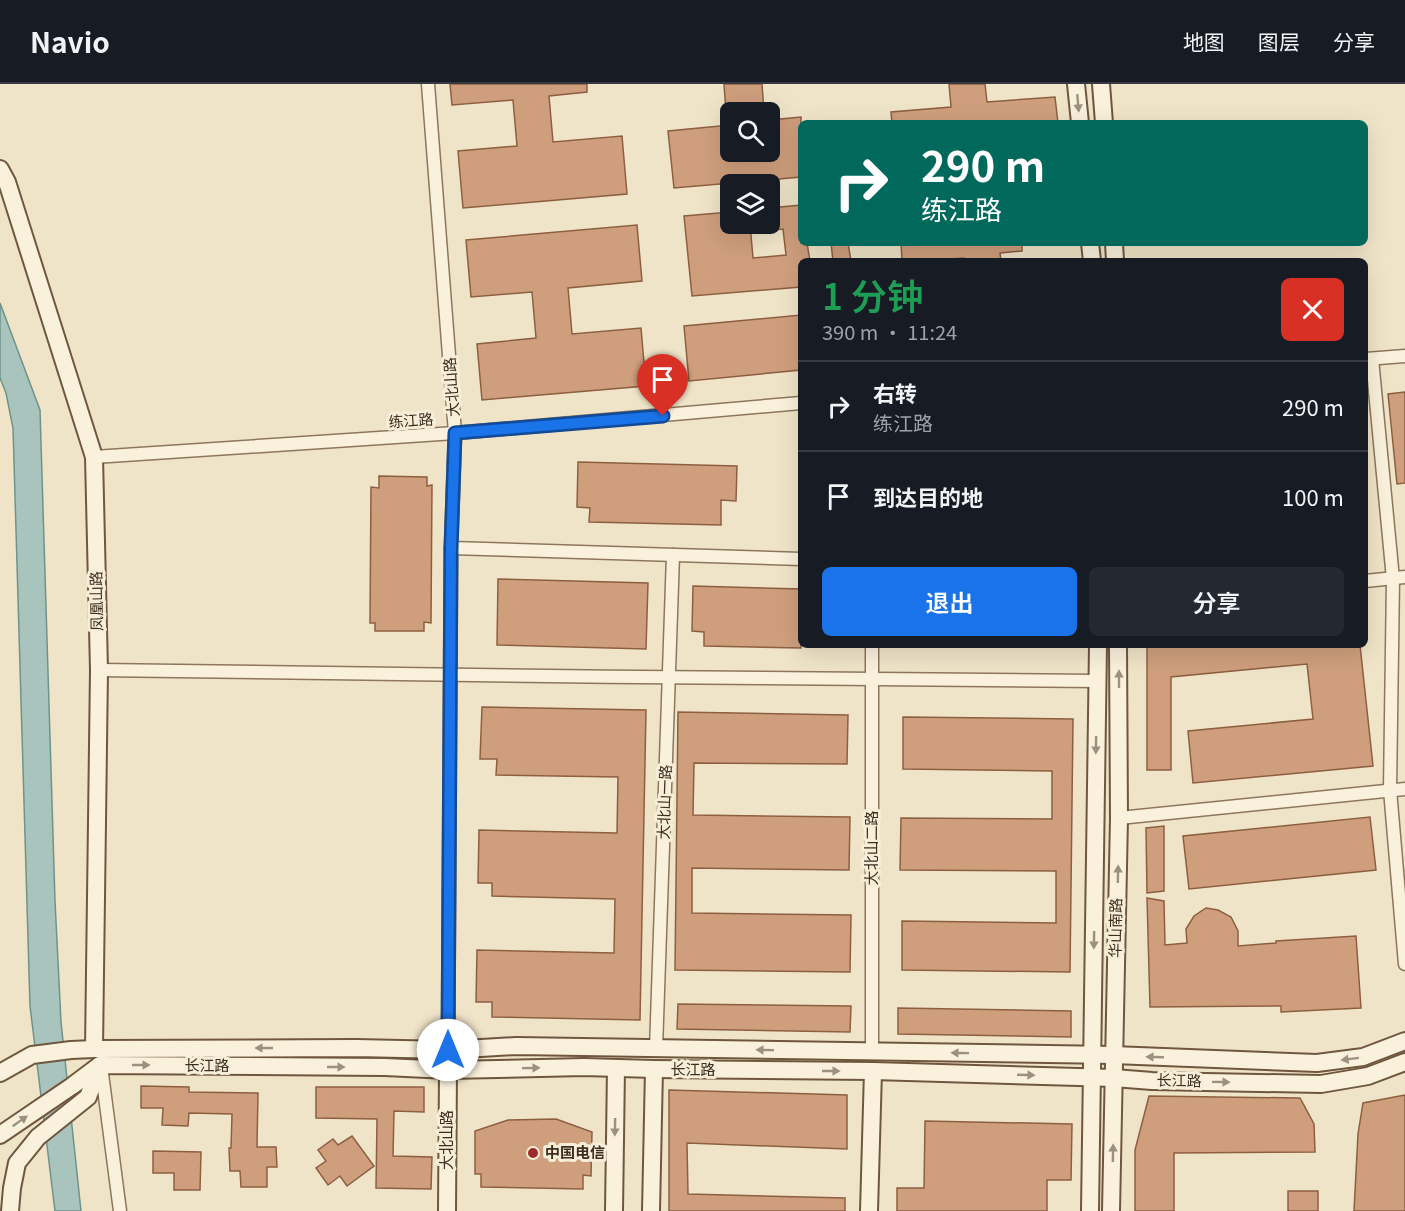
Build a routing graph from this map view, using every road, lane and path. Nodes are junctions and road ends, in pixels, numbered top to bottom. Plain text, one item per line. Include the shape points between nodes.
1 (428, 84) edge
2 (1076, 84) edge
3 (1101, 84) edge
4 (1080, 120) edge
5 (1104, 120) edge
6 (0, 169) edge
7 (1405, 356) edge
8 (1368, 359) edge
9 (798, 404) edge
10 (455, 433) junction
11 (94, 457) junction
12 (451, 548) junction
13 (673, 555) junction
14 (798, 559) edge
15 (1399, 578) edge
16 (1368, 581) edge
17 (872, 648) edge
18 (1098, 648) edge
19 (1119, 648) edge
20 (99, 670) junction
21 (450, 674) junction
22 (669, 676) junction
23 (872, 681) junction
24 (1097, 681) junction
25 (1405, 789) edge
26 (1390, 790) junction
27 (1119, 818) junction
28 (1405, 964) edge
29 (1405, 1041) edge
30 (94, 1048) junction
31 (656, 1048) junction
32 (448, 1050) junction
33 (872, 1050) junction
34 (1113, 1055) junction
35 (1092, 1056) junction
36 (1405, 1062) edge
37 (100, 1065) junction
38 (616, 1068) junction
39 (654, 1069) junction
40 (448, 1070) junction
41 (873, 1071) junction
42 (0, 1073) edge
43 (1092, 1077) junction
44 (1114, 1078) junction
45 (0, 1135) edge
46 (10, 1211) edge
47 (120, 1211) edge
48 (447, 1211) edge
49 (614, 1211) edge
50 (651, 1211) edge
51 (869, 1211) edge
52 (1090, 1211) edge
53 (1111, 1211) edge

1 - 10 street, 大北山路
2 -> 4 street
3 - 5 street
6 - 11 street, 凤凰山路
7 - 8 street
8 - 15 street
9 - 10 street, 练江路
10 - 11 street, 练江路
10 - 12 street, 大北山路
11 - 20 street, 凤凰山路
12 - 13 street
12 - 21 street, 大北山路
13 - 14 street
13 - 22 street, 大北山一路
15 - 16 street
15 - 26 street
17 - 23 street, 大北山二路
18 - 24 street, 华山南路
27 -> 19 street, 华山南路
20 - 21 street
20 - 30 street, 凤凰山路
21 - 22 street
21 - 32 street, 大北山路
22 - 23 street
22 - 31 street, 大北山一路
23 - 24 street
23 - 33 street, 大北山二路
24 -> 35 street, 华山南路
25 - 26 street
26 - 27 street
26 - 28 street
34 -> 27 street, 华山南路
29 -> 34 street, 长江路 via 1364,1057 1317,1063
32 -> 30 street, 长江路
30 - 42 street, 长江路 via 32,1055
31 - 32 street, 长江路 via 516,1046
33 -> 31 street, 长江路
35 -> 33 street, 长江路
34 - 35 street, 长江路
34 - 44 street, 华山南路
35 - 43 street, 华山南路
44 -> 36 street, 长江路 via 1321,1084 1368,1076
37 -> 40 street, 长江路
45 -> 37 street
37 - 46 street via 88,1097 38,1137 17,1162
37 - 47 street
38 - 39 street, 长江路
40 -> 38 street, 长江路
38 -> 49 street
39 -> 41 street, 长江路
39 - 50 street
40 - 48 street, 大北山路
41 -> 43 street, 长江路
41 - 51 street
43 - 44 street, 长江路
43 - 52 street, 华山南路
53 -> 44 street, 华山南路

